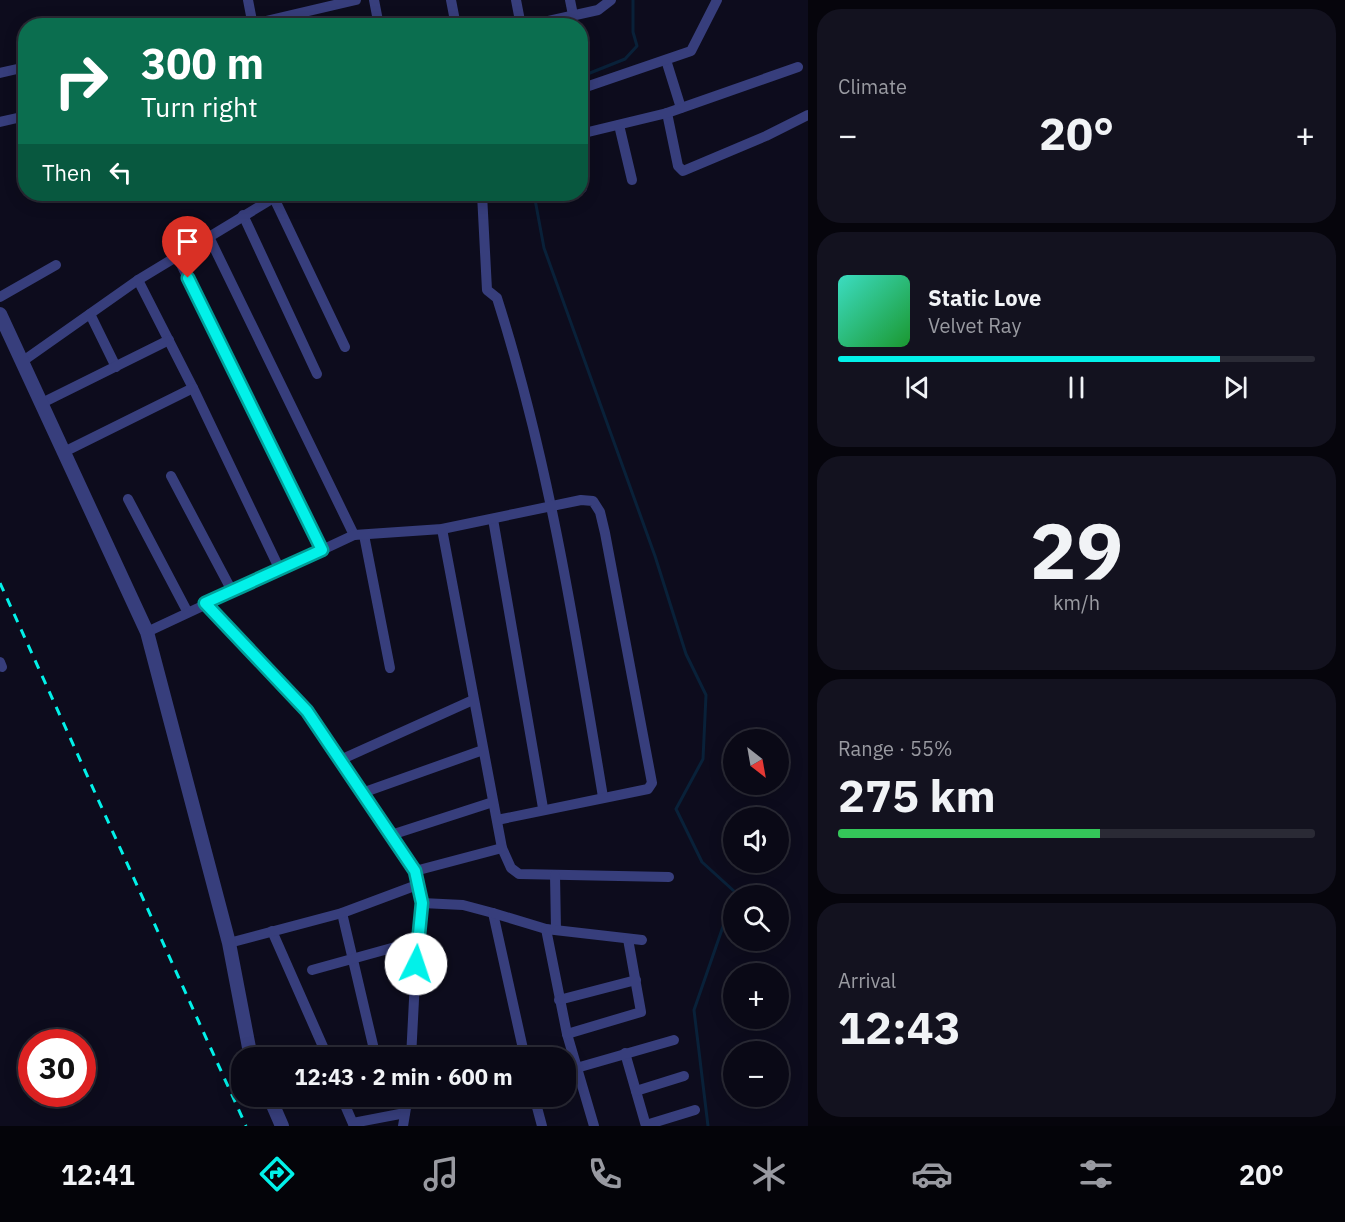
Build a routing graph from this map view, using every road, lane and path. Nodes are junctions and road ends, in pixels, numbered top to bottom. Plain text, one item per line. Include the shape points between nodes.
1 (248, 0) edge
2 (356, 0) edge
3 (374, 0) edge
4 (451, 0) edge
5 (516, 0) edge
6 (570, 0) edge
7 (611, 0) edge
8 (717, 0) edge
9 (573, 15) junction
10 (252, 18) edge
11 (282, 18) edge
12 (377, 18) edge
13 (454, 18) edge
14 (522, 18) edge
15 (560, 18) edge
16 (666, 60) junction
17 (798, 67) dead end
18 (18, 69) edge
19 (0, 73) edge
20 (588, 86) edge
21 (681, 108) junction
22 (667, 112) junction
23 (808, 115) edge
24 (18, 118) edge
25 (0, 122) edge
26 (619, 124) junction
27 (588, 132) edge
28 (632, 180) dead end
29 (268, 201) edge
30 (279, 201) edge
31 (482, 201) edge
32 (243, 215) junction
33 (208, 235) junction
34 (177, 256) junction
35 (56, 265) dead end
36 (138, 280) junction
37 (0, 297) edge
38 (0, 314) edge
39 (90, 314) junction
40 (169, 340) junction
41 (345, 347) dead end
42 (23, 361) junction
43 (116, 367) junction
44 (317, 374) dead end
45 (193, 388) junction
46 (42, 403) junction
47 (64, 452) junction
48 (171, 476) dead end
49 (128, 499) dead end
50 (551, 506) junction
51 (493, 519) junction
52 (442, 529) junction
53 (359, 535) junction
54 (322, 550) junction
55 (280, 570) junction
56 (232, 591) junction
57 (205, 603) junction
58 (187, 611) junction
59 (147, 632) junction
60 (390, 668) dead end
61 (473, 700) junction
62 (483, 750) junction
63 (340, 760) junction
64 (362, 793) junction
65 (603, 798) junction
66 (493, 802) junction
67 (543, 808) junction
68 (497, 820) junction
69 (391, 836) junction
70 (502, 848) junction
71 (415, 871) junction
72 (555, 875) junction
73 (669, 877) dead end
74 (417, 885) junction
75 (422, 903) junction
76 (342, 913) junction
77 (493, 913) junction
78 (551, 929) junction
79 (272, 931) junction
80 (628, 939) junction
81 (642, 940) dead end
82 (417, 941) junction
83 (229, 943) junction
84 (354, 958) junction
85 (312, 970) dead end
86 (636, 980) junction
87 (559, 1000) junction
88 (567, 1034) junction
89 (674, 1040) dead end
90 (249, 1047) edge
91 (323, 1047) edge
92 (374, 1047) edge
93 (412, 1047) edge
94 (523, 1047) edge
95 (626, 1053) junction
96 (577, 1067) junction
97 (684, 1076) dead end
98 (636, 1091) junction
99 (274, 1107) edge
100 (346, 1107) edge
101 (406, 1107) edge
102 (537, 1107) edge
103 (695, 1110) dead end
104 (405, 1113) junction
105 (354, 1125) edge
106 (646, 1125) edge
107 (282, 1126) edge
108 (403, 1126) edge
109 (542, 1126) edge
110 (594, 1126) edge

1 - 10 street
2 - 11 street
3 - 12 street
4 - 13 street
5 - 14 street
6 - 9 street
7 - 9 street via 598,10
8 - 16 street via 691,51
9 - 15 street
16 - 20 street
16 - 21 street
17 - 21 street
18 - 19 street
21 - 22 street
22 - 23 street via 678,166 683,171
22 - 26 street
24 - 25 street
26 - 27 street
26 - 28 street
29 - 32 street
30 - 41 street
31 - 50 street via 487,290 497,298 520,372
32 - 33 street
32 - 44 street
33 - 34 street
33 - 53 street
34 - 36 street
34 - 54 street
35 - 37 street
36 - 39 street
36 - 40 street
38 - 42 street
39 - 42 street
39 - 43 street
40 - 43 street
40 - 45 street
42 - 46 street
43 - 46 street
45 - 47 street
45 - 55 street
46 - 47 street
47 - 59 street
48 - 56 street
49 - 58 street
50 - 51 street
50 - 65 street
50 - 65 street via 593,501 600,513 652,783 648,789
51 - 52 street
51 - 67 street
52 - 53 street
52 - 61 street
53 - 54 street
53 - 60 street
54 - 55 street
55 - 56 street
56 - 57 street
57 - 58 street
57 - 63 street via 307,711
58 - 59 street
59 - 83 street
61 - 62 street
61 - 63 street
62 - 64 street
62 - 66 street
63 - 64 street
64 - 69 street
65 - 67 street
66 - 68 street
66 - 69 street
67 - 68 street
68 - 70 street
69 - 71 street
70 - 71 street
70 - 72 street via 514,872
71 - 74 street
72 - 73 street
72 - 78 street
74 - 75 street
74 - 76 street
75 - 77 street via 463,905
75 - 82 street
76 - 79 street
76 - 84 street
77 - 78 street
77 - 94 street
78 - 80 street
78 - 87 street
79 - 83 street
79 - 91 street
80 - 81 street
80 - 86 street
82 - 84 street
82 - 93 street
83 - 90 street
84 - 85 street
84 - 92 street
86 - 87 street
86 - 88 street via 641,1012
87 - 88 street
88 - 96 street
89 - 95 street
95 - 96 street
95 - 98 street
96 - 110 street
97 - 98 street
98 - 106 street
99 - 107 street
100 - 105 street
101 - 104 street
102 - 109 street
103 - 106 street
104 - 105 street
104 - 108 street

